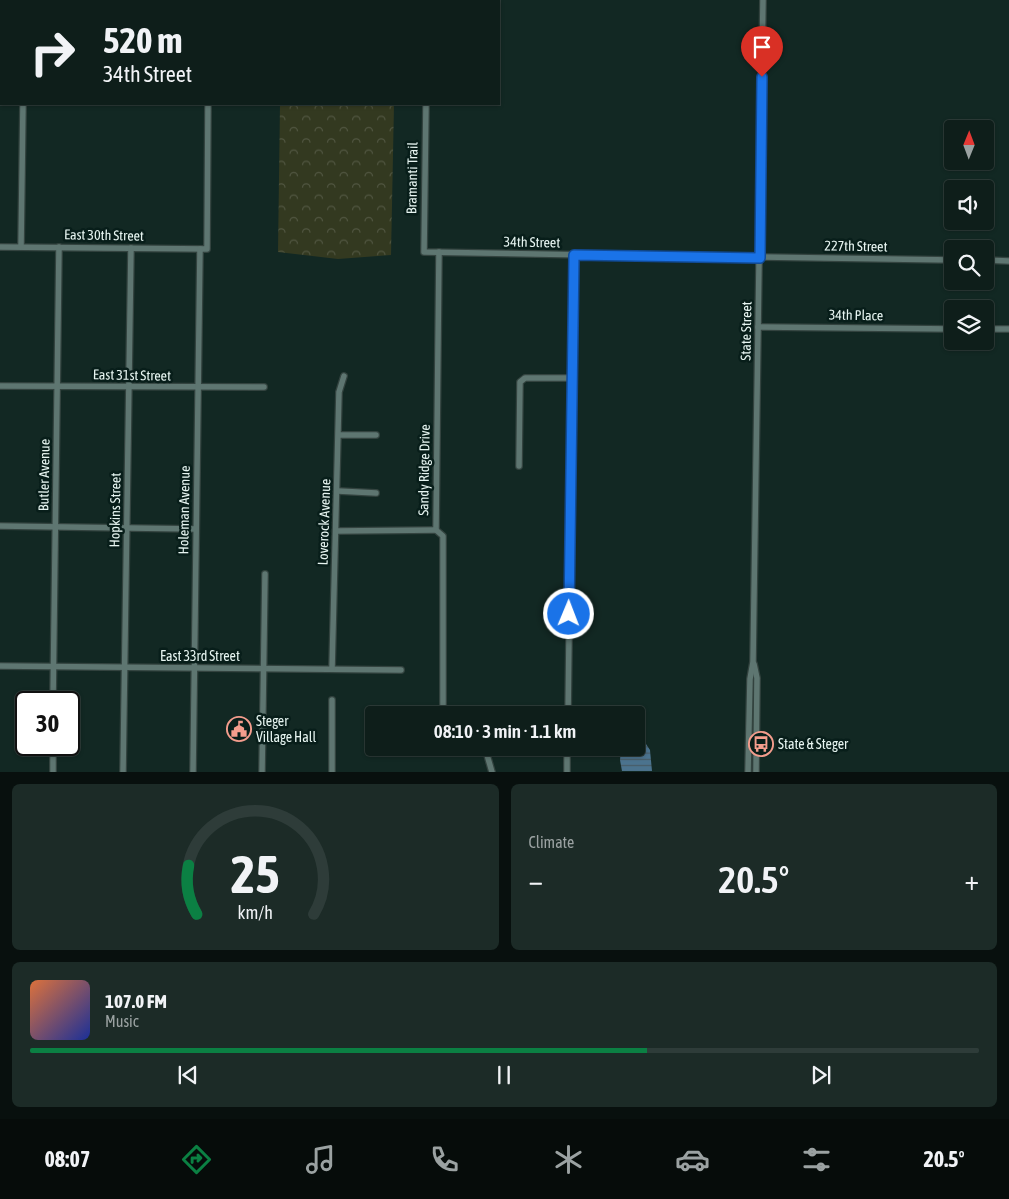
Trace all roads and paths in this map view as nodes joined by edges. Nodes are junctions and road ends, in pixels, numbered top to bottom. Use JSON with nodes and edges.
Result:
{"nodes":[{"id":1,"x":763,"y":0,"type":"edge"},
{"id":2,"x":23,"y":105,"type":"edge"},
{"id":3,"x":208,"y":105,"type":"edge"},
{"id":4,"x":426,"y":105,"type":"edge"},
{"id":5,"x":0,"y":247,"type":"edge"},
{"id":6,"x":21,"y":247,"type":"junction"},
{"id":7,"x":59,"y":247,"type":"junction"},
{"id":8,"x":131,"y":248,"type":"junction"},
{"id":9,"x":200,"y":249,"type":"junction"},
{"id":10,"x":424,"y":252,"type":"joint"},
{"id":11,"x":439,"y":252,"type":"junction"},
{"id":12,"x":574,"y":255,"type":"junction"},
{"id":13,"x":760,"y":258,"type":"junction"},
{"id":14,"x":944,"y":260,"type":"edge"},
{"id":15,"x":994,"y":260,"type":"edge"},
{"id":16,"x":1009,"y":261,"type":"edge"},
{"id":17,"x":758,"y":327,"type":"junction"},
{"id":18,"x":944,"y":329,"type":"edge"},
{"id":19,"x":994,"y":329,"type":"edge"},
{"id":20,"x":1009,"y":329,"type":"edge"},
{"id":21,"x":344,"y":376,"type":"dead end"},
{"id":22,"x":572,"y":378,"type":"junction"},
{"id":23,"x":0,"y":386,"type":"edge"},
{"id":24,"x":58,"y":387,"type":"junction"},
{"id":25,"x":264,"y":387,"type":"dead end"},
{"id":26,"x":129,"y":388,"type":"junction"},
{"id":27,"x":198,"y":388,"type":"junction"},
{"id":28,"x":339,"y":435,"type":"junction"},
{"id":29,"x":376,"y":435,"type":"dead end"},
{"id":30,"x":519,"y":466,"type":"dead end"},
{"id":31,"x":338,"y":491,"type":"junction"},
{"id":32,"x":376,"y":493,"type":"dead end"},
{"id":33,"x":0,"y":526,"type":"edge"},
{"id":34,"x":56,"y":527,"type":"junction"},
{"id":35,"x":127,"y":528,"type":"junction"},
{"id":36,"x":196,"y":529,"type":"junction"},
{"id":37,"x":436,"y":530,"type":"junction"},
{"id":38,"x":336,"y":531,"type":"junction"},
{"id":39,"x":265,"y":574,"type":"dead end"},
{"id":40,"x":754,"y":662,"type":"junction"},
{"id":41,"x":0,"y":666,"type":"edge"},
{"id":42,"x":54,"y":667,"type":"junction"},
{"id":43,"x":125,"y":668,"type":"junction"},
{"id":44,"x":194,"y":669,"type":"junction"},
{"id":45,"x":264,"y":669,"type":"junction"},
{"id":46,"x":332,"y":669,"type":"junction"},
{"id":47,"x":401,"y":670,"type":"dead end"},
{"id":48,"x":54,"y":691,"type":"edge"},
{"id":49,"x":332,"y":700,"type":"dead end"},
{"id":50,"x":443,"y":706,"type":"edge"},
{"id":51,"x":568,"y":706,"type":"edge"},
{"id":52,"x":53,"y":756,"type":"edge"},
{"id":53,"x":487,"y":756,"type":"edge"},
{"id":54,"x":567,"y":756,"type":"edge"},
{"id":55,"x":53,"y":772,"type":"edge"},
{"id":56,"x":123,"y":772,"type":"edge"},
{"id":57,"x":193,"y":772,"type":"edge"},
{"id":58,"x":262,"y":772,"type":"edge"},
{"id":59,"x":332,"y":772,"type":"edge"},
{"id":60,"x":492,"y":772,"type":"edge"},
{"id":61,"x":567,"y":772,"type":"edge"},
{"id":62,"x":748,"y":772,"type":"edge"},
{"id":63,"x":756,"y":772,"type":"edge"}],
"edges":[{"from":1,"to":13,"type":"street","name":"State Street"},
{"from":2,"to":6,"type":"street"},
{"from":3,"to":9,"type":"street","name":"East 30th Street"},
{"from":4,"to":10,"type":"street","name":"Bramanti Trail"},
{"from":5,"to":6,"type":"street","name":"East 30th Street"},
{"from":6,"to":7,"type":"street","name":"East 30th Street"},
{"from":7,"to":8,"type":"street","name":"East 30th Street"},
{"from":7,"to":24,"type":"street","name":"Butler Avenue"},
{"from":8,"to":9,"type":"street","name":"East 30th Street"},
{"from":8,"to":26,"type":"street","name":"Hopkins Street"},
{"from":9,"to":27,"type":"street","name":"Holeman Avenue"},
{"from":10,"to":11,"type":"street","name":"34th Street"},
{"from":11,"to":12,"type":"street","name":"34th Street"},
{"from":11,"to":37,"type":"street","name":"Sandy Ridge Drive"},
{"from":12,"to":13,"type":"street","name":"34th Street"},
{"from":12,"to":22,"type":"street"},
{"from":13,"to":14,"type":"street","name":"227th Street"},
{"from":13,"to":17,"type":"street","name":"State Street"},
{"from":15,"to":16,"type":"street"},
{"from":17,"to":18,"type":"street","name":"34th Place"},
{"from":17,"to":40,"type":"street","name":"State Street"},
{"from":19,"to":20,"type":"street"},
{"from":21,"to":28,"type":"street","name":"Loverock Avenue"},
{"from":22,"to":30,"type":"street"},
{"from":22,"to":51,"type":"street"},
{"from":23,"to":24,"type":"street","name":"East 31st Street"},
{"from":24,"to":26,"type":"street","name":"East 31st Street"},
{"from":24,"to":34,"type":"street","name":"Butler Avenue"},
{"from":25,"to":27,"type":"street","name":"East 31st Street"},
{"from":26,"to":27,"type":"street","name":"East 31st Street"},
{"from":26,"to":35,"type":"street","name":"Hopkins Street"},
{"from":27,"to":36,"type":"street","name":"Holeman Avenue"},
{"from":28,"to":29,"type":"street"},
{"from":28,"to":31,"type":"street","name":"Loverock Avenue"},
{"from":31,"to":32,"type":"street"},
{"from":31,"to":38,"type":"street","name":"Loverock Avenue"},
{"from":33,"to":34,"type":"street"},
{"from":34,"to":35,"type":"street"},
{"from":34,"to":42,"type":"street","name":"Butler Avenue"},
{"from":35,"to":36,"type":"street"},
{"from":35,"to":43,"type":"street","name":"Hopkins Street"},
{"from":36,"to":44,"type":"street","name":"Holeman Avenue"},
{"from":37,"to":38,"type":"street"},
{"from":37,"to":50,"type":"street","name":"Sandy Ridge Drive"},
{"from":38,"to":46,"type":"street","name":"Loverock Avenue"},
{"from":39,"to":45,"type":"street"},
{"from":40,"to":62,"type":"street","name":"State Street"},
{"from":40,"to":63,"type":"street","name":"State Street"},
{"from":41,"to":42,"type":"street","name":"East 33rd Street"},
{"from":42,"to":43,"type":"street","name":"East 33rd Street"},
{"from":42,"to":48,"type":"street","name":"Butler Avenue"},
{"from":43,"to":44,"type":"street","name":"East 33rd Street"},
{"from":43,"to":56,"type":"street","name":"Hopkins Street"},
{"from":44,"to":45,"type":"street","name":"East 33rd Street"},
{"from":44,"to":57,"type":"street","name":"Holeman Avenue"},
{"from":45,"to":46,"type":"street","name":"East 33rd Street"},
{"from":45,"to":58,"type":"street"},
{"from":46,"to":47,"type":"street","name":"East 33rd Street"},
{"from":49,"to":59,"type":"street"},
{"from":52,"to":55,"type":"street"},
{"from":53,"to":60,"type":"street"},
{"from":54,"to":61,"type":"street"}]}
